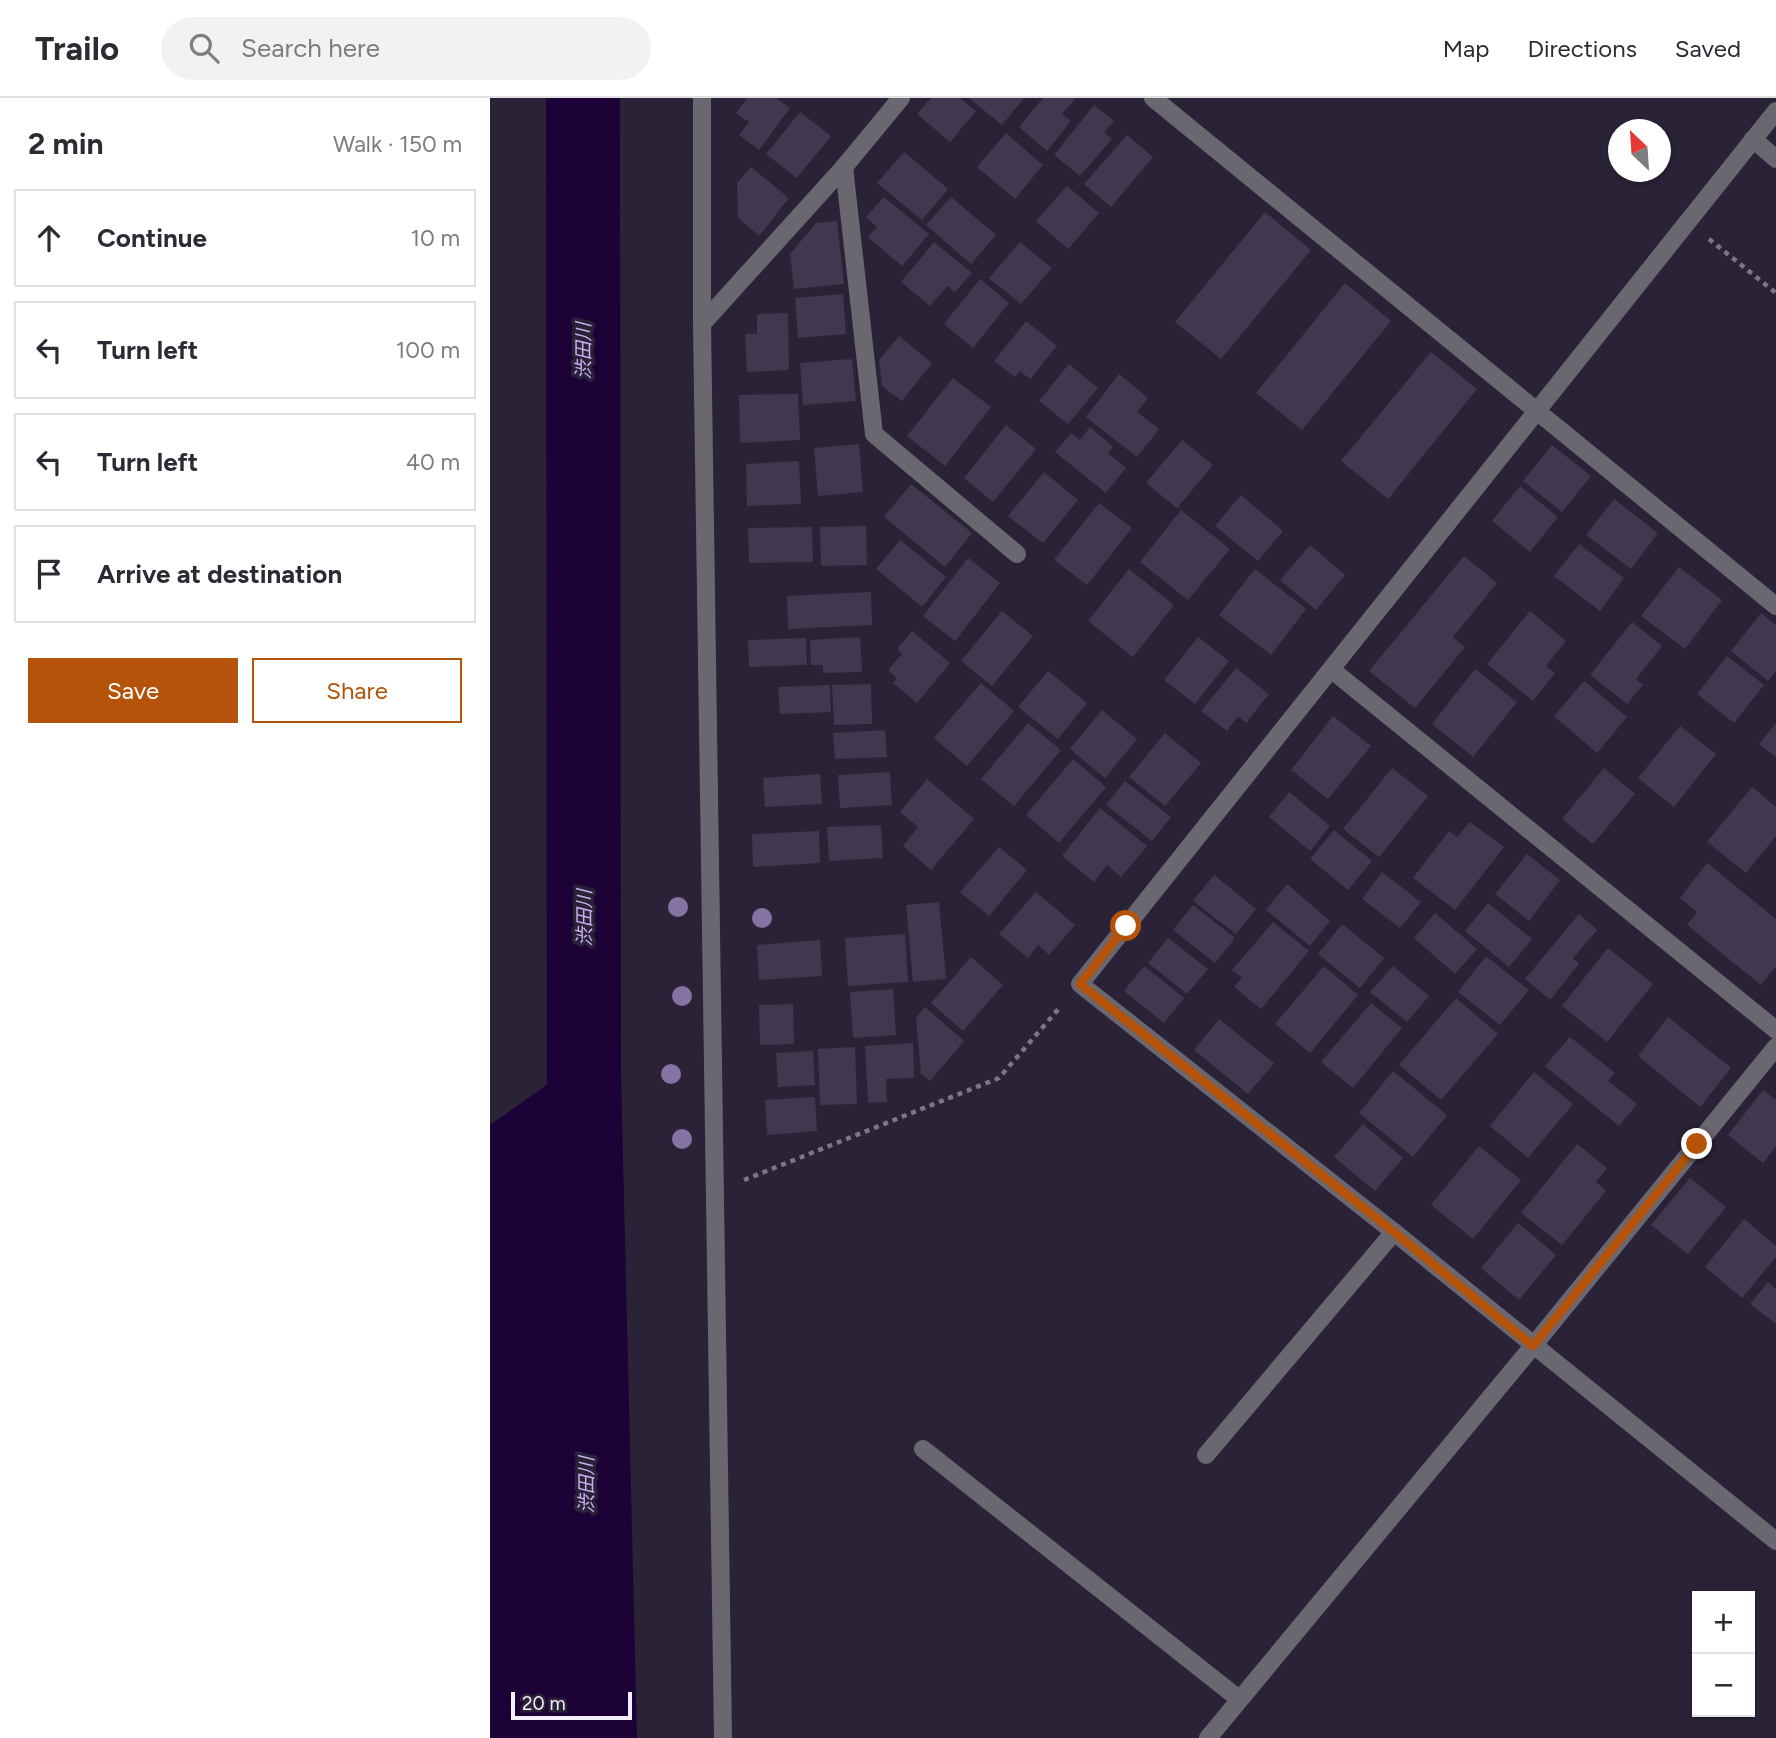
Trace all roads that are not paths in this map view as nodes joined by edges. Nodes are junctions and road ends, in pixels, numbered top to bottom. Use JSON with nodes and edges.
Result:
{"nodes":[{"id":1,"x":702,"y":98,"type":"edge"},
{"id":2,"x":901,"y":98,"type":"edge"},
{"id":3,"x":1153,"y":98,"type":"edge"},
{"id":4,"x":1776,"y":111,"type":"edge"},
{"id":5,"x":1753,"y":139,"type":"junction"},
{"id":6,"x":1776,"y":159,"type":"edge"},
{"id":7,"x":844,"y":167,"type":"junction"},
{"id":8,"x":702,"y":324,"type":"junction"},
{"id":9,"x":1536,"y":409,"type":"junction"},
{"id":10,"x":1017,"y":554,"type":"dead end"},
{"id":11,"x":1776,"y":606,"type":"edge"},
{"id":12,"x":1332,"y":670,"type":"junction"},
{"id":13,"x":1776,"y":1030,"type":"edge"},
{"id":14,"x":1776,"y":1047,"type":"edge"},
{"id":15,"x":1394,"y":1232,"type":"junction"},
{"id":16,"x":1533,"y":1346,"type":"junction"},
{"id":17,"x":923,"y":1449,"type":"dead end"},
{"id":18,"x":1206,"y":1455,"type":"dead end"},
{"id":19,"x":1776,"y":1541,"type":"edge"},
{"id":20,"x":1238,"y":1699,"type":"junction"},
{"id":21,"x":723,"y":1738,"type":"edge"},
{"id":22,"x":1208,"y":1738,"type":"edge"}],
"edges":[{"from":1,"to":8,"type":"street"},
{"from":2,"to":7,"type":"street"},
{"from":3,"to":9,"type":"street"},
{"from":4,"to":5,"type":"street"},
{"from":5,"to":6,"type":"street"},
{"from":5,"to":9,"type":"street"},
{"from":7,"to":8,"type":"street"},
{"from":7,"to":10,"type":"street"},
{"from":8,"to":21,"type":"street"},
{"from":9,"to":11,"type":"street"},
{"from":9,"to":12,"type":"street"},
{"from":12,"to":13,"type":"street"},
{"from":12,"to":15,"type":"street"},
{"from":14,"to":16,"type":"street"},
{"from":15,"to":16,"type":"street"},
{"from":15,"to":18,"type":"street"},
{"from":16,"to":19,"type":"street"},
{"from":16,"to":20,"type":"street"},
{"from":17,"to":20,"type":"street"},
{"from":20,"to":22,"type":"street"}]}
